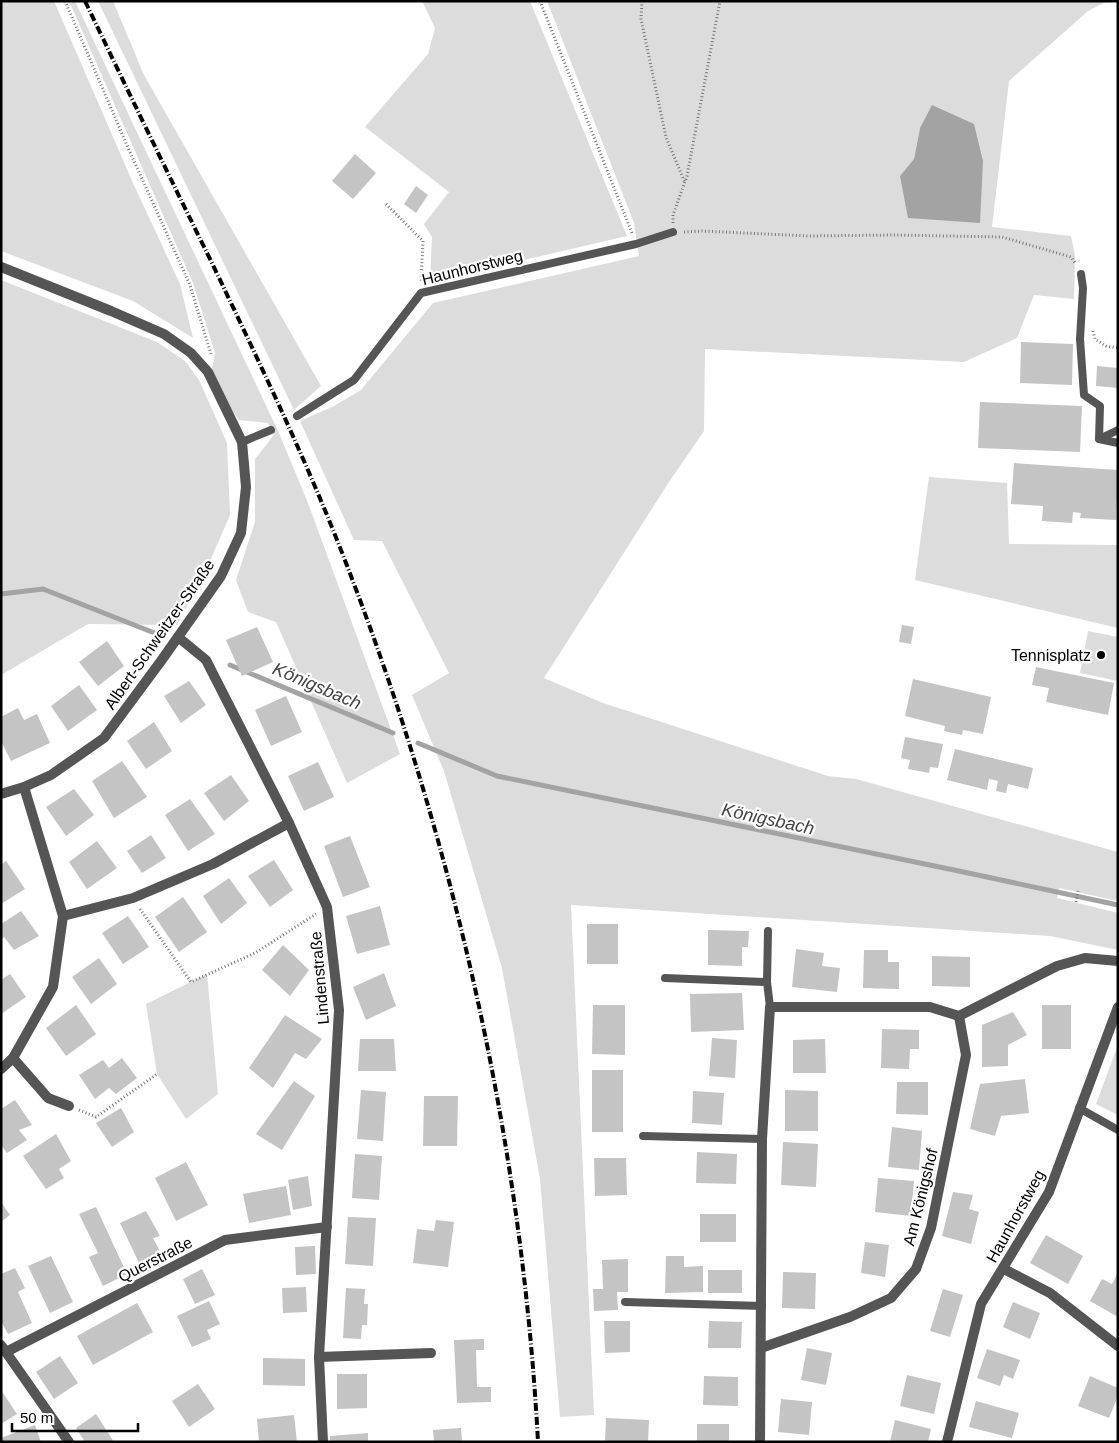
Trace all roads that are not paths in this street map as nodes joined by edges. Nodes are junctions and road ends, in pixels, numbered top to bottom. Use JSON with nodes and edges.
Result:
{"nodes":[{"id":1,"x":672,"y":232,"type":"road end"},
{"id":2,"x":1,"y":267,"type":"edge"},
{"id":3,"x":1080,"y":274,"type":"road end"},
{"id":4,"x":297,"y":416,"type":"dead end"},
{"id":5,"x":271,"y":430,"type":"dead end"},
{"id":6,"x":1118,"y":430,"type":"edge"},
{"id":7,"x":1099,"y":439,"type":"junction"},
{"id":8,"x":242,"y":442,"type":"junction"},
{"id":9,"x":1118,"y":443,"type":"edge"},
{"id":10,"x":178,"y":637,"type":"junction"},
{"id":11,"x":24,"y":787,"type":"junction"},
{"id":12,"x":1,"y":794,"type":"edge"},
{"id":13,"x":289,"y":823,"type":"junction"},
{"id":14,"x":63,"y":916,"type":"junction"},
{"id":15,"x":768,"y":931,"type":"dead end"},
{"id":16,"x":1118,"y":961,"type":"edge"},
{"id":17,"x":665,"y":978,"type":"dead end"},
{"id":18,"x":767,"y":982,"type":"junction"},
{"id":19,"x":770,"y":1007,"type":"junction"},
{"id":20,"x":1118,"y":1007,"type":"edge"},
{"id":21,"x":960,"y":1016,"type":"junction"},
{"id":22,"x":13,"y":1058,"type":"junction"},
{"id":23,"x":1,"y":1068,"type":"edge"},
{"id":24,"x":70,"y":1106,"type":"road end"},
{"id":25,"x":1079,"y":1108,"type":"junction"},
{"id":26,"x":1118,"y":1130,"type":"edge"},
{"id":27,"x":643,"y":1136,"type":"dead end"},
{"id":28,"x":762,"y":1139,"type":"junction"},
{"id":29,"x":327,"y":1227,"type":"junction"},
{"id":30,"x":1004,"y":1269,"type":"junction"},
{"id":31,"x":625,"y":1302,"type":"dead end"},
{"id":32,"x":762,"y":1306,"type":"junction"},
{"id":33,"x":1118,"y":1346,"type":"edge"},
{"id":34,"x":761,"y":1348,"type":"junction"},
{"id":35,"x":4,"y":1349,"type":"edge"},
{"id":36,"x":431,"y":1353,"type":"dead end"},
{"id":37,"x":319,"y":1356,"type":"junction"},
{"id":38,"x":69,"y":1442,"type":"edge"},
{"id":39,"x":323,"y":1442,"type":"edge"},
{"id":40,"x":760,"y":1442,"type":"edge"},
{"id":41,"x":947,"y":1442,"type":"edge"}],
"edges":[{"from":1,"to":4,"type":"lane","name":"Haunhorstweg"},
{"from":2,"to":8,"type":"street","name":"Albert-Schweitzer-Straße"},
{"from":3,"to":7,"type":"lane"},
{"from":5,"to":8,"type":"lane"},
{"from":6,"to":7,"type":"lane"},
{"from":7,"to":9,"type":"lane"},
{"from":8,"to":10,"type":"street","name":"Albert-Schweitzer-Straße"},
{"from":10,"to":11,"type":"street","name":"Albert-Schweitzer-Straße"},
{"from":10,"to":13,"type":"street","name":"Lindenstraße"},
{"from":11,"to":12,"type":"street","name":"Albert-Schweitzer-Straße"},
{"from":11,"to":14,"type":"street"},
{"from":13,"to":14,"type":"street"},
{"from":13,"to":29,"type":"street","name":"Lindenstraße"},
{"from":14,"to":22,"type":"street"},
{"from":15,"to":18,"type":"lane"},
{"from":16,"to":21,"type":"street"},
{"from":17,"to":18,"type":"lane"},
{"from":18,"to":19,"type":"lane"},
{"from":19,"to":21,"type":"street"},
{"from":19,"to":28,"type":"street"},
{"from":20,"to":25,"type":"street","name":"Haunhorstweg"},
{"from":21,"to":34,"type":"street","name":"Am Königshof"},
{"from":22,"to":23,"type":"street"},
{"from":22,"to":24,"type":"street"},
{"from":25,"to":26,"type":"lane"},
{"from":25,"to":30,"type":"street","name":"Haunhorstweg"},
{"from":27,"to":28,"type":"lane"},
{"from":28,"to":32,"type":"street"},
{"from":29,"to":35,"type":"street","name":"Querstraße"},
{"from":29,"to":37,"type":"street","name":"Lindenstraße"},
{"from":30,"to":33,"type":"street"},
{"from":30,"to":41,"type":"street","name":"Haunhorstweg"},
{"from":31,"to":32,"type":"lane"},
{"from":32,"to":34,"type":"street"},
{"from":34,"to":40,"type":"street"},
{"from":35,"to":38,"type":"street"},
{"from":36,"to":37,"type":"street"},
{"from":37,"to":39,"type":"street","name":"Lindenstraße"}]}
